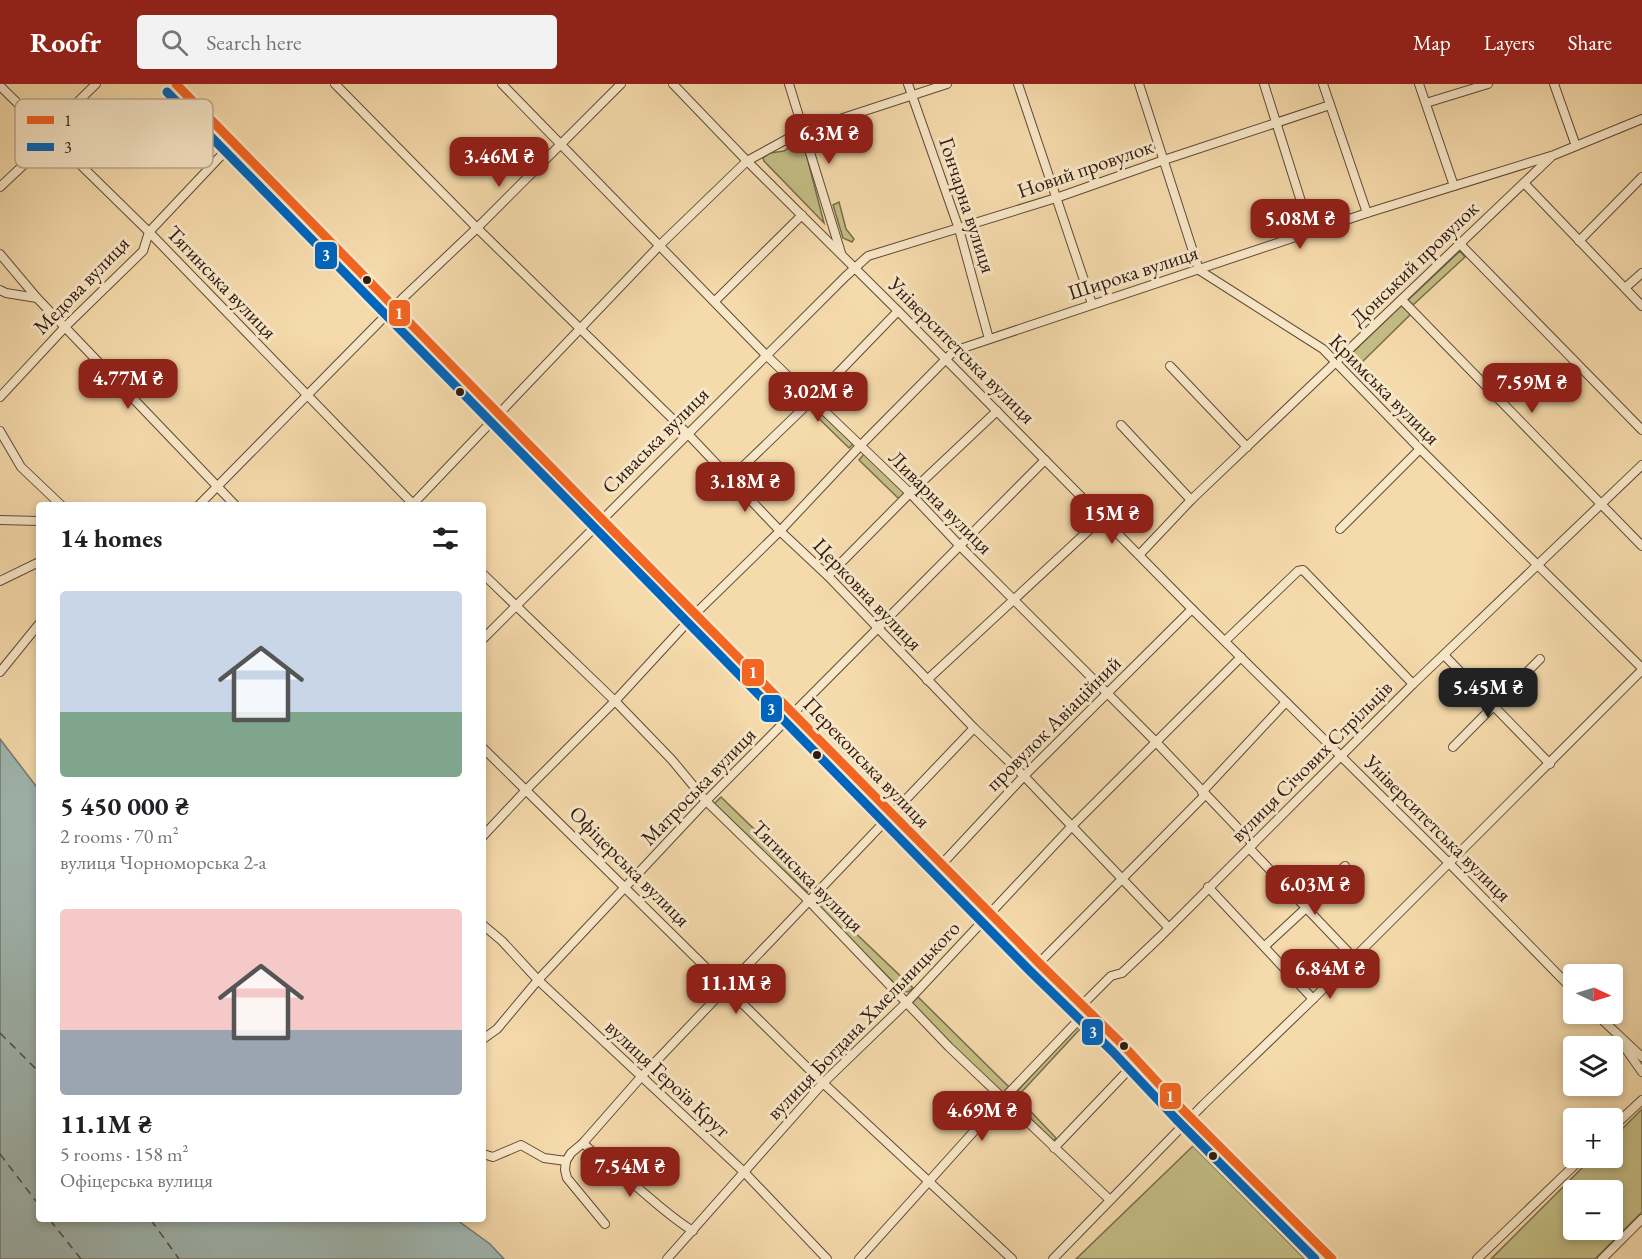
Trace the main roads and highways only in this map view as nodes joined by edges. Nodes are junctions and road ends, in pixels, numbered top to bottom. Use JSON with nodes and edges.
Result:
{"nodes":[{"id":1,"x":176,"y":84,"type":"edge"},
{"id":2,"x":190,"y":99,"type":"edge"},
{"id":3,"x":213,"y":122,"type":"edge"},
{"id":4,"x":1332,"y":1259,"type":"edge"}],
"edges":[{"from":1,"to":2,"type":"main road","name":"Перекопська вулиця"},
{"from":3,"to":4,"type":"main road","name":"Перекопська вулиця"}]}
